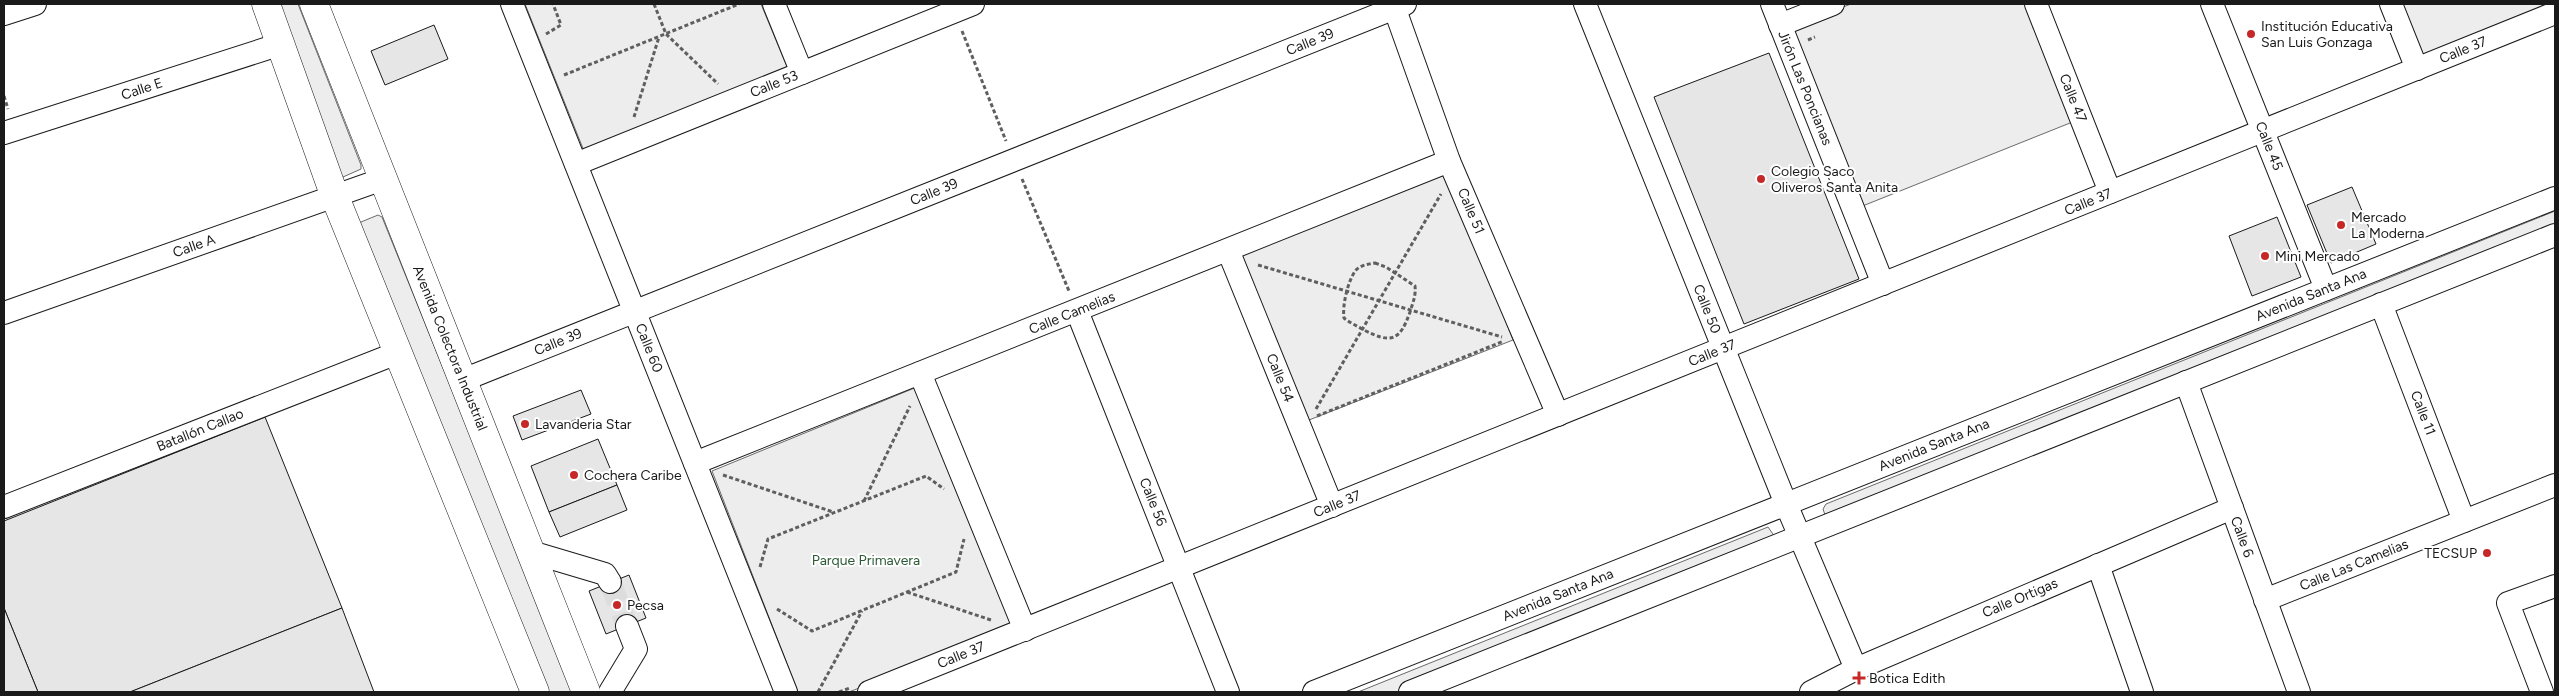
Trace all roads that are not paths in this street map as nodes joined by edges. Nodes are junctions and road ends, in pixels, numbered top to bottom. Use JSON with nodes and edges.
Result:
{"nodes":[{"id":1,"x":36,"y":4,"type":"edge"},
{"id":2,"x":266,"y":4,"type":"edge"},
{"id":3,"x":314,"y":4,"type":"edge"},
{"id":4,"x":512,"y":4,"type":"edge"},
{"id":5,"x":774,"y":4,"type":"edge"},
{"id":6,"x":1585,"y":4,"type":"edge"},
{"id":7,"x":1772,"y":4,"type":"edge"},
{"id":8,"x":1833,"y":4,"type":"edge"},
{"id":9,"x":2036,"y":4,"type":"edge"},
{"id":10,"x":2212,"y":4,"type":"edge"},
{"id":11,"x":2391,"y":4,"type":"edge"},
{"id":12,"x":1398,"y":5,"type":"edge"},
{"id":13,"x":959,"y":6,"type":"edge"},
{"id":14,"x":2555,"y":13,"type":"edge"},
{"id":15,"x":4,"y":14,"type":"edge"},
{"id":16,"x":1780,"y":25,"type":"junction"},
{"id":17,"x":281,"y":44,"type":"junction"},
{"id":18,"x":2417,"y":69,"type":"junction"},
{"id":19,"x":802,"y":73,"type":"junction"},
{"id":20,"x":2263,"y":131,"type":"junction"},
{"id":21,"x":4,"y":133,"type":"edge"},
{"id":22,"x":1449,"y":161,"type":"junction"},
{"id":23,"x":576,"y":164,"type":"junction"},
{"id":24,"x":383,"y":179,"type":"junction"},
{"id":25,"x":2110,"y":192,"type":"junction"},
{"id":26,"x":335,"y":197,"type":"junction"},
{"id":27,"x":2555,"y":198,"type":"edge"},
{"id":28,"x":2555,"y":235,"type":"edge"},
{"id":29,"x":1228,"y":250,"type":"junction"},
{"id":30,"x":1883,"y":284,"type":"junction"},
{"id":31,"x":2326,"y":289,"type":"junction"},
{"id":32,"x":2381,"y":304,"type":"junction"},
{"id":33,"x":1077,"y":311,"type":"junction"},
{"id":34,"x":634,"y":312,"type":"junction"},
{"id":35,"x":4,"y":313,"type":"edge"},
{"id":36,"x":1723,"y":348,"type":"junction"},
{"id":37,"x":397,"y":353,"type":"junction"},
{"id":38,"x":920,"y":373,"type":"junction"},
{"id":39,"x":463,"y":380,"type":"junction"},
{"id":40,"x":2186,"y":382,"type":"junction"},
{"id":41,"x":1558,"y":415,"type":"junction"},
{"id":42,"x":695,"y":463,"type":"junction"},
{"id":43,"x":2555,"y":485,"type":"edge"},
{"id":44,"x":1786,"y":504,"type":"junction"},
{"id":45,"x":1332,"y":506,"type":"junction"},
{"id":46,"x":4,"y":507,"type":"edge"},
{"id":47,"x":2232,"y":508,"type":"junction"},
{"id":48,"x":2464,"y":521,"type":"junction"},
{"id":49,"x":1799,"y":536,"type":"junction"},
{"id":50,"x":531,"y":552,"type":"junction"},
{"id":51,"x":2098,"y":565,"type":"junction"},
{"id":52,"x":1179,"y":567,"type":"junction"},
{"id":53,"x":610,"y":582,"type":"tunnel mouth"},
{"id":54,"x":2555,"y":586,"type":"edge"},
{"id":55,"x":2265,"y":600,"type":"junction"},
{"id":56,"x":627,"y":626,"type":"tunnel mouth"},
{"id":57,"x":1025,"y":630,"type":"junction"},
{"id":58,"x":1856,"y":668,"type":"junction"},
{"id":59,"x":1452,"y":684,"type":"edge"},
{"id":60,"x":535,"y":692,"type":"edge"},
{"id":61,"x":586,"y":692,"type":"edge"},
{"id":62,"x":610,"y":692,"type":"edge"},
{"id":63,"x":786,"y":692,"type":"edge"},
{"id":64,"x":869,"y":692,"type":"edge"},
{"id":65,"x":1228,"y":692,"type":"edge"},
{"id":66,"x":1314,"y":692,"type":"edge"},
{"id":67,"x":1410,"y":692,"type":"edge"},
{"id":68,"x":1811,"y":692,"type":"edge"},
{"id":69,"x":2142,"y":692,"type":"edge"},
{"id":70,"x":2299,"y":692,"type":"edge"},
{"id":71,"x":2542,"y":692,"type":"edge"}],
"edges":[{"from":1,"to":15,"type":"street"},
{"from":2,"to":17,"type":"main road"},
{"from":3,"to":24,"type":"main road","name":"Avenida Colectora Industrial"},
{"from":4,"to":23,"type":"street","name":"Calle 60"},
{"from":5,"to":19,"type":"street"},
{"from":6,"to":36,"type":"street","name":"Calle 50"},
{"from":7,"to":16,"type":"street","name":"Jirón Las Poncianas"},
{"from":8,"to":16,"type":"street"},
{"from":9,"to":25,"type":"street","name":"Calle 47"},
{"from":10,"to":20,"type":"street","name":"Calle 45"},
{"from":11,"to":18,"type":"street"},
{"from":12,"to":22,"type":"street","name":"Calle 51"},
{"from":12,"to":34,"type":"street","name":"Calle 39"},
{"from":13,"to":19,"type":"street","name":"Calle 53"},
{"from":14,"to":18,"type":"street","name":"Calle 37"},
{"from":16,"to":30,"type":"street","name":"Jirón Las Poncianas"},
{"from":17,"to":21,"type":"street","name":"Calle E"},
{"from":17,"to":26,"type":"main road"},
{"from":18,"to":20,"type":"street","name":"Calle 37"},
{"from":19,"to":23,"type":"street","name":"Calle 53"},
{"from":20,"to":25,"type":"street","name":"Calle 37"},
{"from":20,"to":31,"type":"street","name":"Calle 45"},
{"from":22,"to":29,"type":"street","name":"Calle Camelias"},
{"from":22,"to":41,"type":"street","name":"Calle 51"},
{"from":23,"to":34,"type":"street","name":"Calle 60"},
{"from":24,"to":26,"type":"street","name":"Calle A"},
{"from":24,"to":39,"type":"main road","name":"Avenida Colectora Industrial"},
{"from":25,"to":30,"type":"street","name":"Calle 37"},
{"from":26,"to":35,"type":"street","name":"Calle A"},
{"from":26,"to":37,"type":"main road"},
{"from":27,"to":31,"type":"street","name":"Avenida Santa Ana"},
{"from":28,"to":32,"type":"street"},
{"from":29,"to":33,"type":"street","name":"Calle Camelias"},
{"from":29,"to":45,"type":"street","name":"Calle 54"},
{"from":30,"to":36,"type":"street","name":"Calle 37"},
{"from":31,"to":44,"type":"street","name":"Avenida Santa Ana"},
{"from":32,"to":40,"type":"street"},
{"from":32,"to":48,"type":"street","name":"Calle 11"},
{"from":33,"to":38,"type":"street","name":"Calle Camelias"},
{"from":33,"to":52,"type":"street","name":"Calle 56"},
{"from":34,"to":39,"type":"street","name":"Calle 39"},
{"from":34,"to":42,"type":"street","name":"Calle 60"},
{"from":36,"to":41,"type":"street","name":"Calle 37"},
{"from":36,"to":44,"type":"street","name":"Calle 50"},
{"from":37,"to":46,"type":"street","name":"Batallón Callao"},
{"from":37,"to":60,"type":"main road"},
{"from":38,"to":42,"type":"street","name":"Calle Camelias"},
{"from":38,"to":57,"type":"street"},
{"from":39,"to":50,"type":"main road","name":"Avenida Colectora Industrial"},
{"from":40,"to":47,"type":"street","name":"Calle 6"},
{"from":40,"to":49,"type":"street"},
{"from":41,"to":45,"type":"street","name":"Calle 37"},
{"from":42,"to":63,"type":"street","name":"Calle 60"},
{"from":43,"to":48,"type":"street","name":"Calle Las Camelias"},
{"from":44,"to":49,"type":"street","name":"Calle 50"},
{"from":44,"to":66,"type":"street","name":"Avenida Santa Ana"},
{"from":45,"to":52,"type":"street","name":"Calle 37"},
{"from":47,"to":51,"type":"street","name":"Calle Ortigas"},
{"from":47,"to":55,"type":"street","name":"Calle 6"},
{"from":48,"to":55,"type":"street","name":"Calle Las Camelias"},
{"from":49,"to":58,"type":"street","name":"Calle 50"},
{"from":49,"to":59,"type":"street"},
{"from":50,"to":53,"type":"street"},
{"from":50,"to":61,"type":"main road","name":"Avenida Colectora Industrial"},
{"from":51,"to":58,"type":"street","name":"Calle Ortigas"},
{"from":51,"to":69,"type":"street"},
{"from":52,"to":57,"type":"street","name":"Calle 37"},
{"from":52,"to":65,"type":"street","name":"Calle 56"},
{"from":54,"to":71,"type":"street"},
{"from":55,"to":70,"type":"street","name":"Calle 6"},
{"from":56,"to":62,"type":"street"},
{"from":57,"to":64,"type":"street","name":"Calle 37"},
{"from":58,"to":68,"type":"street","name":"Calle Ortigas"},
{"from":59,"to":67,"type":"street"}]}
